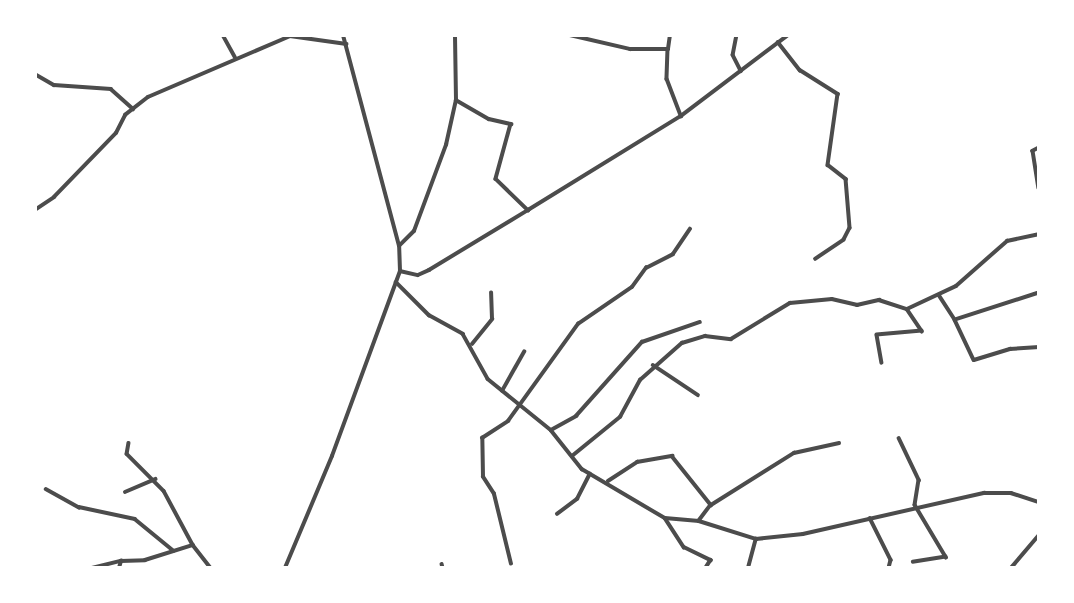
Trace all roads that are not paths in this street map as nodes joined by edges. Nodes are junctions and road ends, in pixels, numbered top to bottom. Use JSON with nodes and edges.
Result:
{"nodes":[{"id":1,"x":223,"y":35,"type":"edge"},
{"id":2,"x":343,"y":35,"type":"edge"},
{"id":3,"x":455,"y":35,"type":"edge"},
{"id":4,"x":570,"y":35,"type":"edge"},
{"id":5,"x":670,"y":35,"type":"edge"},
{"id":6,"x":737,"y":35,"type":"edge"},
{"id":7,"x":788,"y":35,"type":"edge"},
{"id":8,"x":778,"y":42,"type":"junction"},
{"id":9,"x":346,"y":44,"type":"junction"},
{"id":10,"x":668,"y":49,"type":"junction"},
{"id":11,"x":235,"y":57,"type":"junction"},
{"id":12,"x":741,"y":71,"type":"junction"},
{"id":13,"x":35,"y":74,"type":"edge"},
{"id":14,"x":456,"y":100,"type":"junction"},
{"id":15,"x":133,"y":109,"type":"junction"},
{"id":16,"x":681,"y":116,"type":"junction"},
{"id":17,"x":1039,"y":148,"type":"edge"},
{"id":18,"x":1039,"y":188,"type":"edge"},
{"id":19,"x":35,"y":210,"type":"edge"},
{"id":20,"x":528,"y":210,"type":"junction"},
{"id":21,"x":690,"y":229,"type":"dead end"},
{"id":22,"x":1039,"y":234,"type":"edge"},
{"id":23,"x":399,"y":246,"type":"junction"},
{"id":24,"x":816,"y":259,"type":"dead end"},
{"id":25,"x":400,"y":271,"type":"junction"},
{"id":26,"x":396,"y":282,"type":"junction"},
{"id":27,"x":491,"y":293,"type":"dead end"},
{"id":28,"x":1039,"y":293,"type":"edge"},
{"id":29,"x":939,"y":295,"type":"junction"},
{"id":30,"x":907,"y":309,"type":"junction"},
{"id":31,"x":955,"y":320,"type":"junction"},
{"id":32,"x":699,"y":322,"type":"dead end"},
{"id":33,"x":472,"y":344,"type":"junction"},
{"id":34,"x":1039,"y":348,"type":"edge"},
{"id":35,"x":524,"y":352,"type":"dead end"},
{"id":36,"x":882,"y":363,"type":"dead end"},
{"id":37,"x":653,"y":365,"type":"junction"},
{"id":38,"x":502,"y":391,"type":"junction"},
{"id":39,"x":698,"y":395,"type":"dead end"},
{"id":40,"x":519,"y":407,"type":"junction"},
{"id":41,"x":551,"y":430,"type":"junction"},
{"id":42,"x":899,"y":438,"type":"dead end"},
{"id":43,"x":129,"y":443,"type":"dead end"},
{"id":44,"x":839,"y":443,"type":"dead end"},
{"id":45,"x":572,"y":456,"type":"junction"},
{"id":46,"x":590,"y":474,"type":"junction"},
{"id":47,"x":155,"y":479,"type":"junction"},
{"id":48,"x":608,"y":481,"type":"junction"},
{"id":49,"x":46,"y":489,"type":"dead end"},
{"id":50,"x":125,"y":492,"type":"dead end"},
{"id":51,"x":1039,"y":502,"type":"edge"},
{"id":52,"x":710,"y":505,"type":"junction"},
{"id":53,"x":919,"y":509,"type":"junction"},
{"id":54,"x":557,"y":514,"type":"dead end"},
{"id":55,"x":665,"y":518,"type":"junction"},
{"id":56,"x":870,"y":518,"type":"junction"},
{"id":57,"x":699,"y":520,"type":"junction"},
{"id":58,"x":1039,"y":535,"type":"edge"},
{"id":59,"x":756,"y":539,"type":"junction"},
{"id":60,"x":193,"y":545,"type":"junction"},
{"id":61,"x":174,"y":551,"type":"junction"},
{"id":62,"x":121,"y":561,"type":"junction"},
{"id":63,"x":913,"y":562,"type":"dead end"},
{"id":64,"x":511,"y":564,"type":"dead end"},
{"id":65,"x":92,"y":568,"type":"edge"},
{"id":66,"x":119,"y":568,"type":"edge"},
{"id":67,"x":211,"y":568,"type":"edge"},
{"id":68,"x":285,"y":568,"type":"edge"},
{"id":69,"x":706,"y":568,"type":"edge"},
{"id":70,"x":748,"y":568,"type":"edge"},
{"id":71,"x":889,"y":568,"type":"edge"},
{"id":72,"x":1011,"y":568,"type":"edge"}],
"edges":[{"from":1,"to":11,"type":"street"},
{"from":2,"to":9,"type":"street"},
{"from":3,"to":14,"type":"street"},
{"from":4,"to":10,"type":"street"},
{"from":5,"to":10,"type":"street"},
{"from":6,"to":12,"type":"street"},
{"from":7,"to":8,"type":"street"},
{"from":8,"to":12,"type":"street"},
{"from":8,"to":24,"type":"street"},
{"from":9,"to":11,"type":"street"},
{"from":9,"to":23,"type":"street"},
{"from":10,"to":16,"type":"street"},
{"from":11,"to":15,"type":"street"},
{"from":12,"to":16,"type":"street"},
{"from":13,"to":15,"type":"street"},
{"from":14,"to":20,"type":"street"},
{"from":14,"to":23,"type":"street"},
{"from":15,"to":19,"type":"street"},
{"from":16,"to":20,"type":"street"},
{"from":17,"to":18,"type":"street"},
{"from":20,"to":25,"type":"street"},
{"from":21,"to":40,"type":"street"},
{"from":22,"to":29,"type":"street"},
{"from":23,"to":25,"type":"street"},
{"from":25,"to":26,"type":"street"},
{"from":26,"to":33,"type":"street"},
{"from":26,"to":68,"type":"street"},
{"from":27,"to":33,"type":"street"},
{"from":28,"to":31,"type":"street"},
{"from":29,"to":30,"type":"street"},
{"from":29,"to":31,"type":"street"},
{"from":30,"to":36,"type":"street"},
{"from":30,"to":37,"type":"street"},
{"from":31,"to":34,"type":"street"},
{"from":32,"to":41,"type":"street"},
{"from":33,"to":38,"type":"street"},
{"from":35,"to":38,"type":"street"},
{"from":37,"to":39,"type":"street"},
{"from":37,"to":45,"type":"street"},
{"from":38,"to":40,"type":"street"},
{"from":40,"to":41,"type":"street"},
{"from":40,"to":64,"type":"street"},
{"from":41,"to":45,"type":"street"},
{"from":42,"to":53,"type":"street"},
{"from":43,"to":47,"type":"street"},
{"from":44,"to":52,"type":"street"},
{"from":45,"to":46,"type":"street"},
{"from":46,"to":48,"type":"street"},
{"from":46,"to":54,"type":"street"},
{"from":47,"to":50,"type":"street"},
{"from":47,"to":60,"type":"street"},
{"from":48,"to":52,"type":"street"},
{"from":48,"to":55,"type":"street"},
{"from":49,"to":61,"type":"street"},
{"from":51,"to":53,"type":"street"},
{"from":52,"to":57,"type":"street"},
{"from":53,"to":56,"type":"street"},
{"from":53,"to":63,"type":"street"},
{"from":55,"to":57,"type":"street"},
{"from":55,"to":69,"type":"street"},
{"from":56,"to":59,"type":"street"},
{"from":56,"to":71,"type":"street"},
{"from":57,"to":59,"type":"street"},
{"from":58,"to":72,"type":"street"},
{"from":59,"to":70,"type":"street"},
{"from":60,"to":61,"type":"street"},
{"from":60,"to":67,"type":"street"},
{"from":61,"to":62,"type":"street"},
{"from":62,"to":65,"type":"street"},
{"from":62,"to":66,"type":"street"}]}
